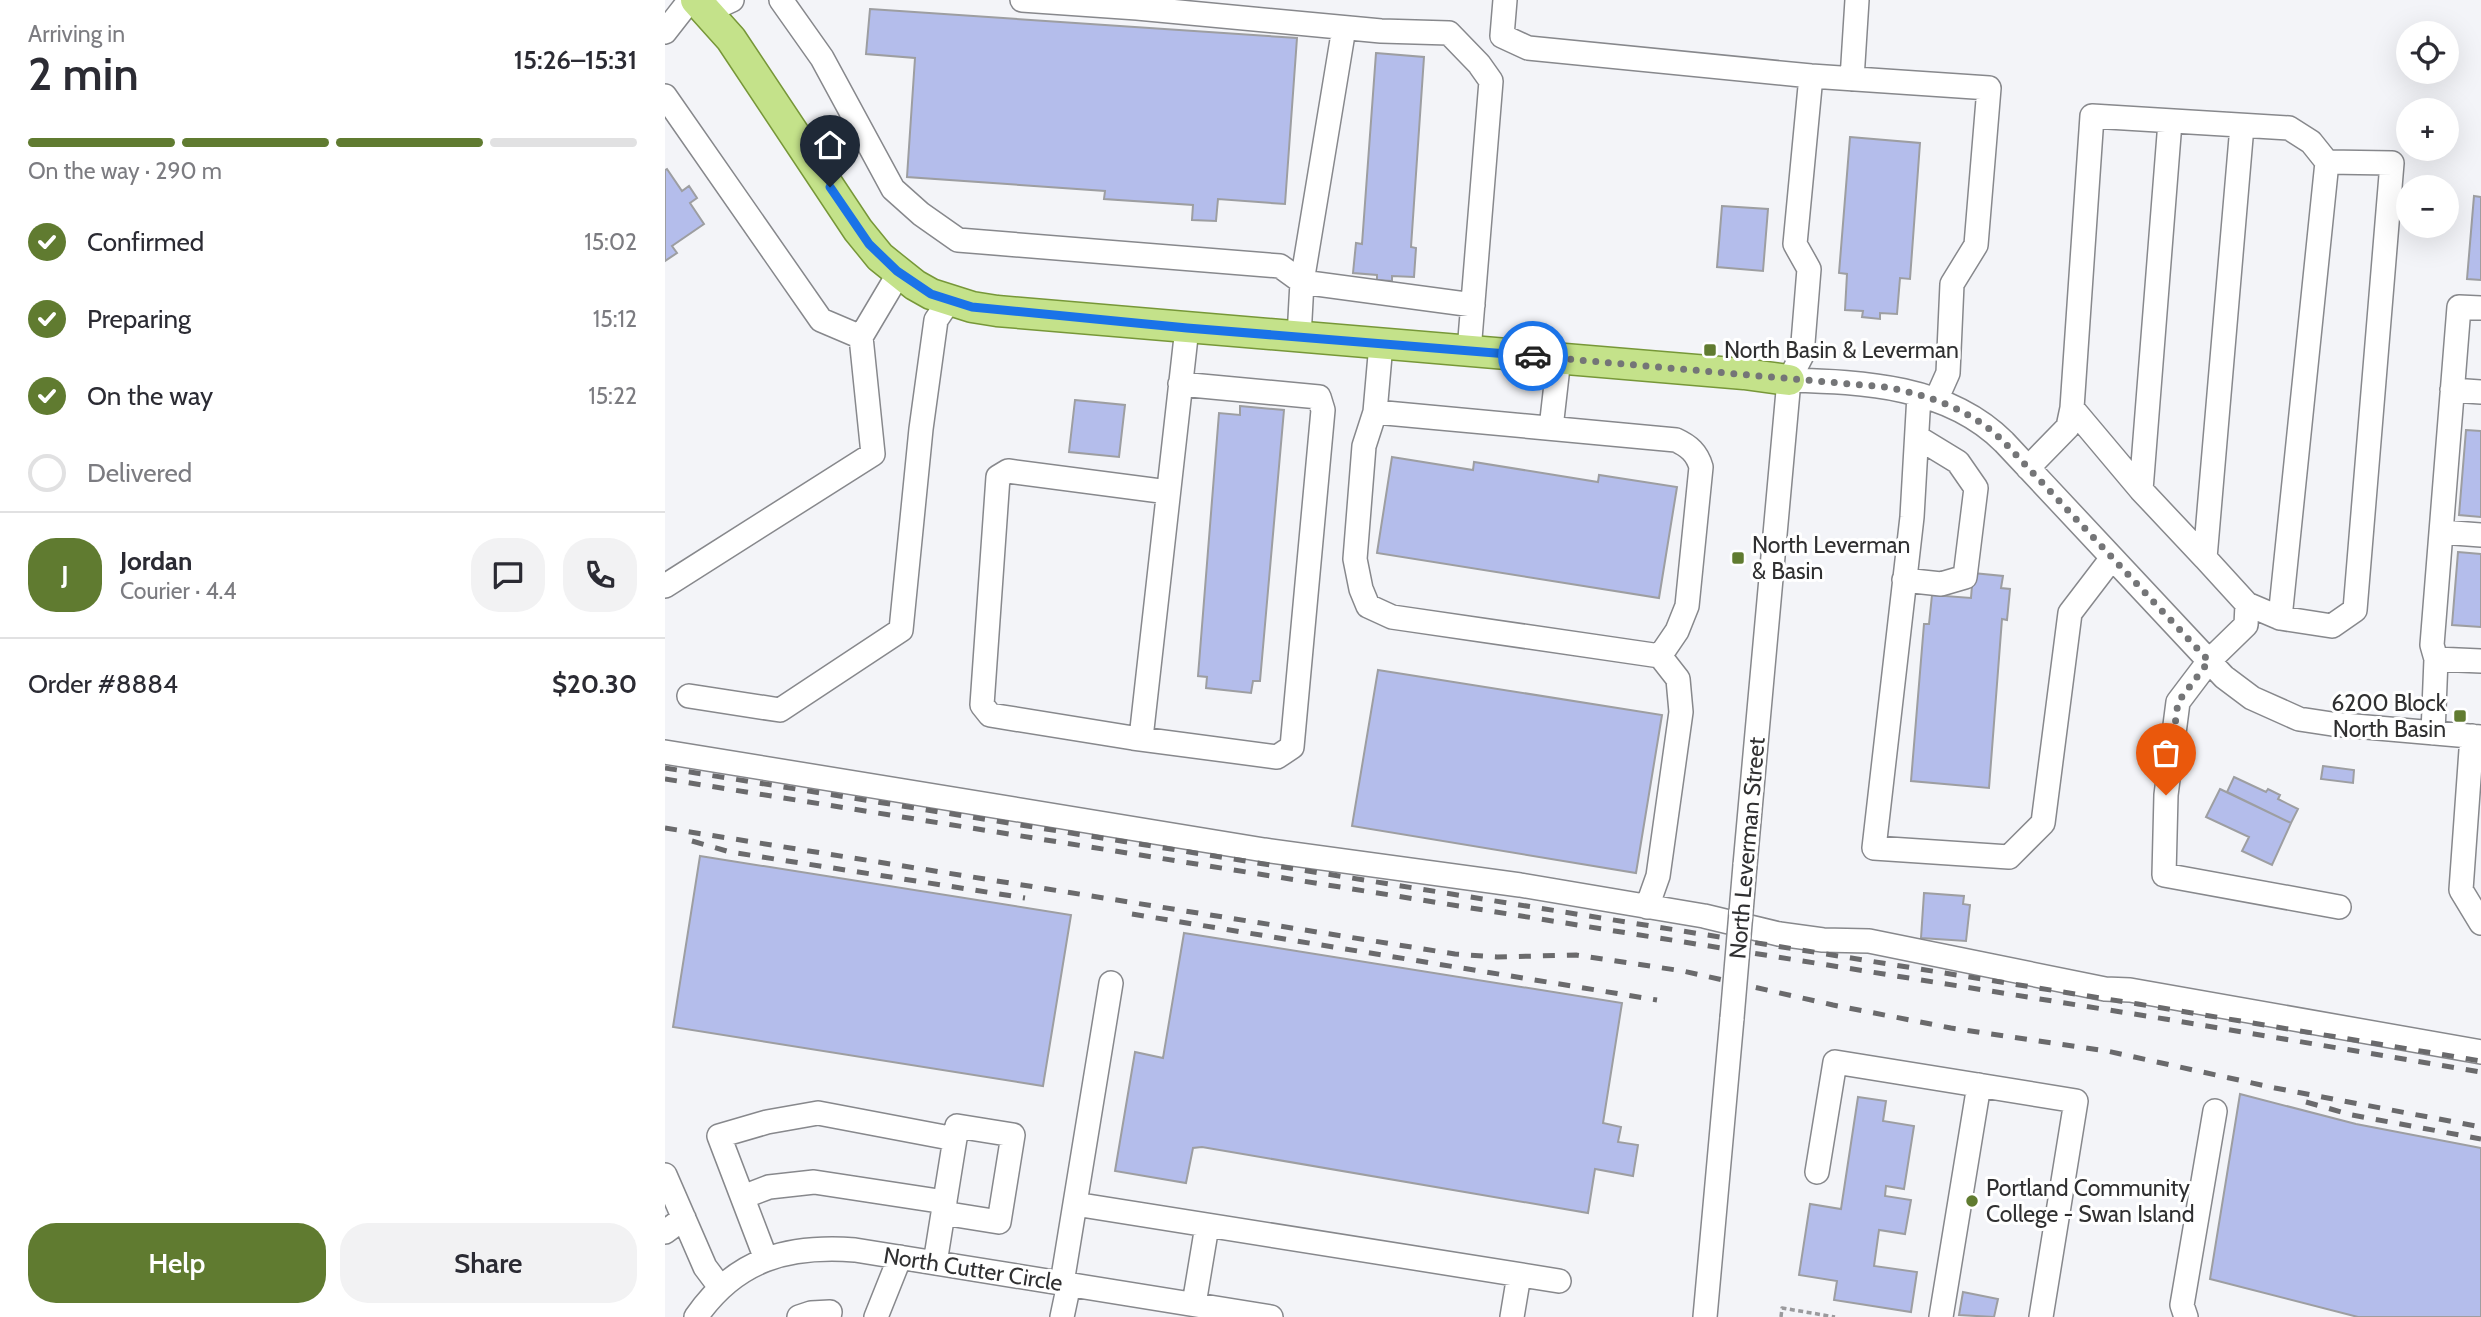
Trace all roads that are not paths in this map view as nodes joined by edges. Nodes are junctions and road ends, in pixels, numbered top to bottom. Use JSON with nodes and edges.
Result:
{"nodes":[{"id":1,"x":781,"y":0,"type":"edge"},
{"id":2,"x":1023,"y":0,"type":"edge"},
{"id":3,"x":1505,"y":0,"type":"edge"},
{"id":4,"x":1857,"y":0,"type":"edge"},
{"id":5,"x":707,"y":3,"type":"edge"},
{"id":6,"x":1344,"y":28,"type":"junction"},
{"id":7,"x":665,"y":32,"type":"edge"},
{"id":8,"x":1811,"y":76,"type":"junction"},
{"id":9,"x":1851,"y":79,"type":"junction"},
{"id":10,"x":665,"y":96,"type":"edge"},
{"id":11,"x":2170,"y":122,"type":"junction"},
{"id":12,"x":2242,"y":126,"type":"junction"},
{"id":13,"x":2327,"y":162,"type":"junction"},
{"id":14,"x":899,"y":273,"type":"junction"},
{"id":15,"x":1302,"y":282,"type":"junction"},
{"id":16,"x":949,"y":301,"type":"junction"},
{"id":17,"x":1473,"y":305,"type":"junction"},
{"id":18,"x":2481,"y":308,"type":"edge"},
{"id":19,"x":1187,"y":328,"type":"junction"},
{"id":20,"x":861,"y":337,"type":"junction"},
{"id":21,"x":1299,"y":337,"type":"junction"},
{"id":22,"x":1381,"y":344,"type":"junction"},
{"id":23,"x":1469,"y":351,"type":"junction"},
{"id":24,"x":1559,"y":358,"type":"junction"},
{"id":25,"x":1789,"y":380,"type":"junction"},
{"id":26,"x":1181,"y":384,"type":"junction"},
{"id":27,"x":2452,"y":390,"type":"junction"},
{"id":28,"x":2481,"y":392,"type":"edge"},
{"id":29,"x":1928,"y":397,"type":"junction"},
{"id":30,"x":2073,"y":408,"type":"junction"},
{"id":31,"x":1375,"y":412,"type":"junction"},
{"id":32,"x":1551,"y":428,"type":"junction"},
{"id":33,"x":1917,"y":437,"type":"junction"},
{"id":34,"x":2028,"y":468,"type":"junction"},
{"id":35,"x":2141,"y":490,"type":"junction"},
{"id":36,"x":1167,"y":492,"type":"junction"},
{"id":37,"x":2441,"y":532,"type":"junction"},
{"id":38,"x":2481,"y":535,"type":"edge"},
{"id":39,"x":2112,"y":558,"type":"junction"},
{"id":40,"x":2205,"y":558,"type":"junction"},
{"id":41,"x":1904,"y":580,"type":"junction"},
{"id":42,"x":665,"y":586,"type":"edge"},
{"id":43,"x":2247,"y":604,"type":"junction"},
{"id":44,"x":2280,"y":618,"type":"junction"},
{"id":45,"x":1660,"y":656,"type":"junction"},
{"id":46,"x":2436,"y":659,"type":"junction"},
{"id":47,"x":2209,"y":661,"type":"junction"},
{"id":48,"x":2481,"y":662,"type":"edge"},
{"id":49,"x":689,"y":696,"type":"dead end"},
{"id":50,"x":2433,"y":733,"type":"junction"},
{"id":51,"x":2476,"y":736,"type":"edge"},
{"id":52,"x":1141,"y":738,"type":"junction"},
{"id":53,"x":665,"y":752,"type":"edge"},
{"id":54,"x":1647,"y":907,"type":"junction"},
{"id":55,"x":2339,"y":907,"type":"dead end"},
{"id":56,"x":2481,"y":923,"type":"edge"},
{"id":57,"x":1111,"y":983,"type":"dead end"},
{"id":58,"x":2481,"y":1052,"type":"edge"},
{"id":59,"x":1979,"y":1085,"type":"junction"},
{"id":60,"x":2215,"y":1111,"type":"dead end"},
{"id":61,"x":955,"y":1139,"type":"junction"},
{"id":62,"x":1817,"y":1172,"type":"dead end"},
{"id":63,"x":665,"y":1175,"type":"edge"},
{"id":64,"x":743,"y":1197,"type":"junction"},
{"id":65,"x":1075,"y":1205,"type":"junction"},
{"id":66,"x":944,"y":1207,"type":"junction"},
{"id":67,"x":674,"y":1225,"type":"edge"},
{"id":68,"x":1207,"y":1226,"type":"junction"},
{"id":69,"x":899,"y":1257,"type":"junction"},
{"id":70,"x":766,"y":1259,"type":"junction"},
{"id":71,"x":935,"y":1263,"type":"junction"},
{"id":72,"x":1519,"y":1275,"type":"junction"},
{"id":73,"x":1559,"y":1281,"type":"dead end"},
{"id":74,"x":1066,"y":1284,"type":"junction"},
{"id":75,"x":720,"y":1287,"type":"junction"},
{"id":76,"x":1165,"y":1309,"type":"edge"},
{"id":77,"x":1203,"y":1309,"type":"edge"},
{"id":78,"x":696,"y":1317,"type":"edge"},
{"id":79,"x":799,"y":1317,"type":"edge"},
{"id":80,"x":829,"y":1317,"type":"edge"},
{"id":81,"x":876,"y":1317,"type":"edge"},
{"id":82,"x":1062,"y":1317,"type":"edge"},
{"id":83,"x":1271,"y":1317,"type":"edge"},
{"id":84,"x":1512,"y":1317,"type":"edge"},
{"id":85,"x":1705,"y":1317,"type":"edge"},
{"id":86,"x":1941,"y":1317,"type":"edge"},
{"id":87,"x":2041,"y":1317,"type":"edge"},
{"id":88,"x":2186,"y":1317,"type":"edge"}],
"edges":[{"from":1,"to":15,"type":"street"},
{"from":2,"to":6,"type":"street"},
{"from":3,"to":8,"type":"street"},
{"from":4,"to":9,"type":"street"},
{"from":5,"to":7,"type":"street"},
{"from":5,"to":14,"type":"main road"},
{"from":6,"to":15,"type":"street"},
{"from":6,"to":17,"type":"street"},
{"from":8,"to":9,"type":"street"},
{"from":8,"to":25,"type":"street","name":"North Leverman Street"},
{"from":9,"to":29,"type":"street"},
{"from":10,"to":20,"type":"street"},
{"from":11,"to":12,"type":"street"},
{"from":11,"to":30,"type":"street"},
{"from":11,"to":35,"type":"street"},
{"from":12,"to":13,"type":"street"},
{"from":12,"to":40,"type":"street"},
{"from":13,"to":44,"type":"street"},
{"from":13,"to":44,"type":"street"},
{"from":14,"to":16,"type":"main road"},
{"from":14,"to":20,"type":"street"},
{"from":15,"to":17,"type":"street"},
{"from":15,"to":21,"type":"street"},
{"from":16,"to":19,"type":"main road"},
{"from":16,"to":49,"type":"street"},
{"from":17,"to":23,"type":"street"},
{"from":18,"to":27,"type":"street"},
{"from":19,"to":21,"type":"main road"},
{"from":19,"to":26,"type":"street"},
{"from":20,"to":42,"type":"street"},
{"from":21,"to":22,"type":"main road"},
{"from":22,"to":23,"type":"main road"},
{"from":22,"to":31,"type":"street"},
{"from":23,"to":24,"type":"main road"},
{"from":24,"to":25,"type":"main road"},
{"from":24,"to":32,"type":"street"},
{"from":25,"to":29,"type":"street"},
{"from":25,"to":85,"type":"street","name":"North Leverman Street","bridge":true},
{"from":26,"to":36,"type":"street"},
{"from":26,"to":52,"type":"street"},
{"from":27,"to":28,"type":"street"},
{"from":27,"to":37,"type":"street"},
{"from":29,"to":33,"type":"street"},
{"from":29,"to":34,"type":"street"},
{"from":30,"to":34,"type":"street"},
{"from":30,"to":35,"type":"street"},
{"from":31,"to":32,"type":"street"},
{"from":31,"to":45,"type":"street"},
{"from":32,"to":45,"type":"street"},
{"from":33,"to":41,"type":"street"},
{"from":33,"to":41,"type":"street"},
{"from":34,"to":39,"type":"street"},
{"from":35,"to":40,"type":"street"},
{"from":36,"to":52,"type":"street"},
{"from":36,"to":52,"type":"street"},
{"from":37,"to":38,"type":"street"},
{"from":37,"to":46,"type":"street"},
{"from":39,"to":41,"type":"street"},
{"from":39,"to":47,"type":"street"},
{"from":40,"to":43,"type":"street"},
{"from":43,"to":44,"type":"street"},
{"from":43,"to":47,"type":"street"},
{"from":45,"to":54,"type":"street"},
{"from":46,"to":48,"type":"street"},
{"from":46,"to":50,"type":"street"},
{"from":47,"to":50,"type":"street"},
{"from":47,"to":55,"type":"street"},
{"from":50,"to":51,"type":"street"},
{"from":51,"to":56,"type":"street"},
{"from":53,"to":54,"type":"street"},
{"from":54,"to":58,"type":"street"},
{"from":57,"to":65,"type":"street"},
{"from":59,"to":62,"type":"street"},
{"from":59,"to":86,"type":"street"},
{"from":59,"to":87,"type":"street"},
{"from":60,"to":88,"type":"street"},
{"from":61,"to":64,"type":"street"},
{"from":61,"to":66,"type":"street"},
{"from":61,"to":66,"type":"street"},
{"from":63,"to":67,"type":"street"},
{"from":64,"to":66,"type":"street"},
{"from":64,"to":70,"type":"street"},
{"from":65,"to":68,"type":"street"},
{"from":65,"to":74,"type":"street"},
{"from":66,"to":71,"type":"street"},
{"from":67,"to":75,"type":"street"},
{"from":68,"to":72,"type":"street"},
{"from":68,"to":77,"type":"street"},
{"from":69,"to":70,"type":"street","name":"North Cutter Circle"},
{"from":69,"to":71,"type":"street","name":"North Cutter Circle"},
{"from":69,"to":81,"type":"street"},
{"from":70,"to":75,"type":"street","name":"North Cutter Circle"},
{"from":71,"to":74,"type":"street","name":"North Cutter Circle"},
{"from":72,"to":73,"type":"street"},
{"from":72,"to":84,"type":"street"},
{"from":74,"to":76,"type":"street","name":"North Cutter Circle"},
{"from":74,"to":82,"type":"street"},
{"from":75,"to":78,"type":"street","name":"North Cutter Circle"},
{"from":76,"to":77,"type":"street","name":"North Cutter Circle"},
{"from":77,"to":83,"type":"street","name":"North Cutter Circle"},
{"from":79,"to":80,"type":"street"}]}
